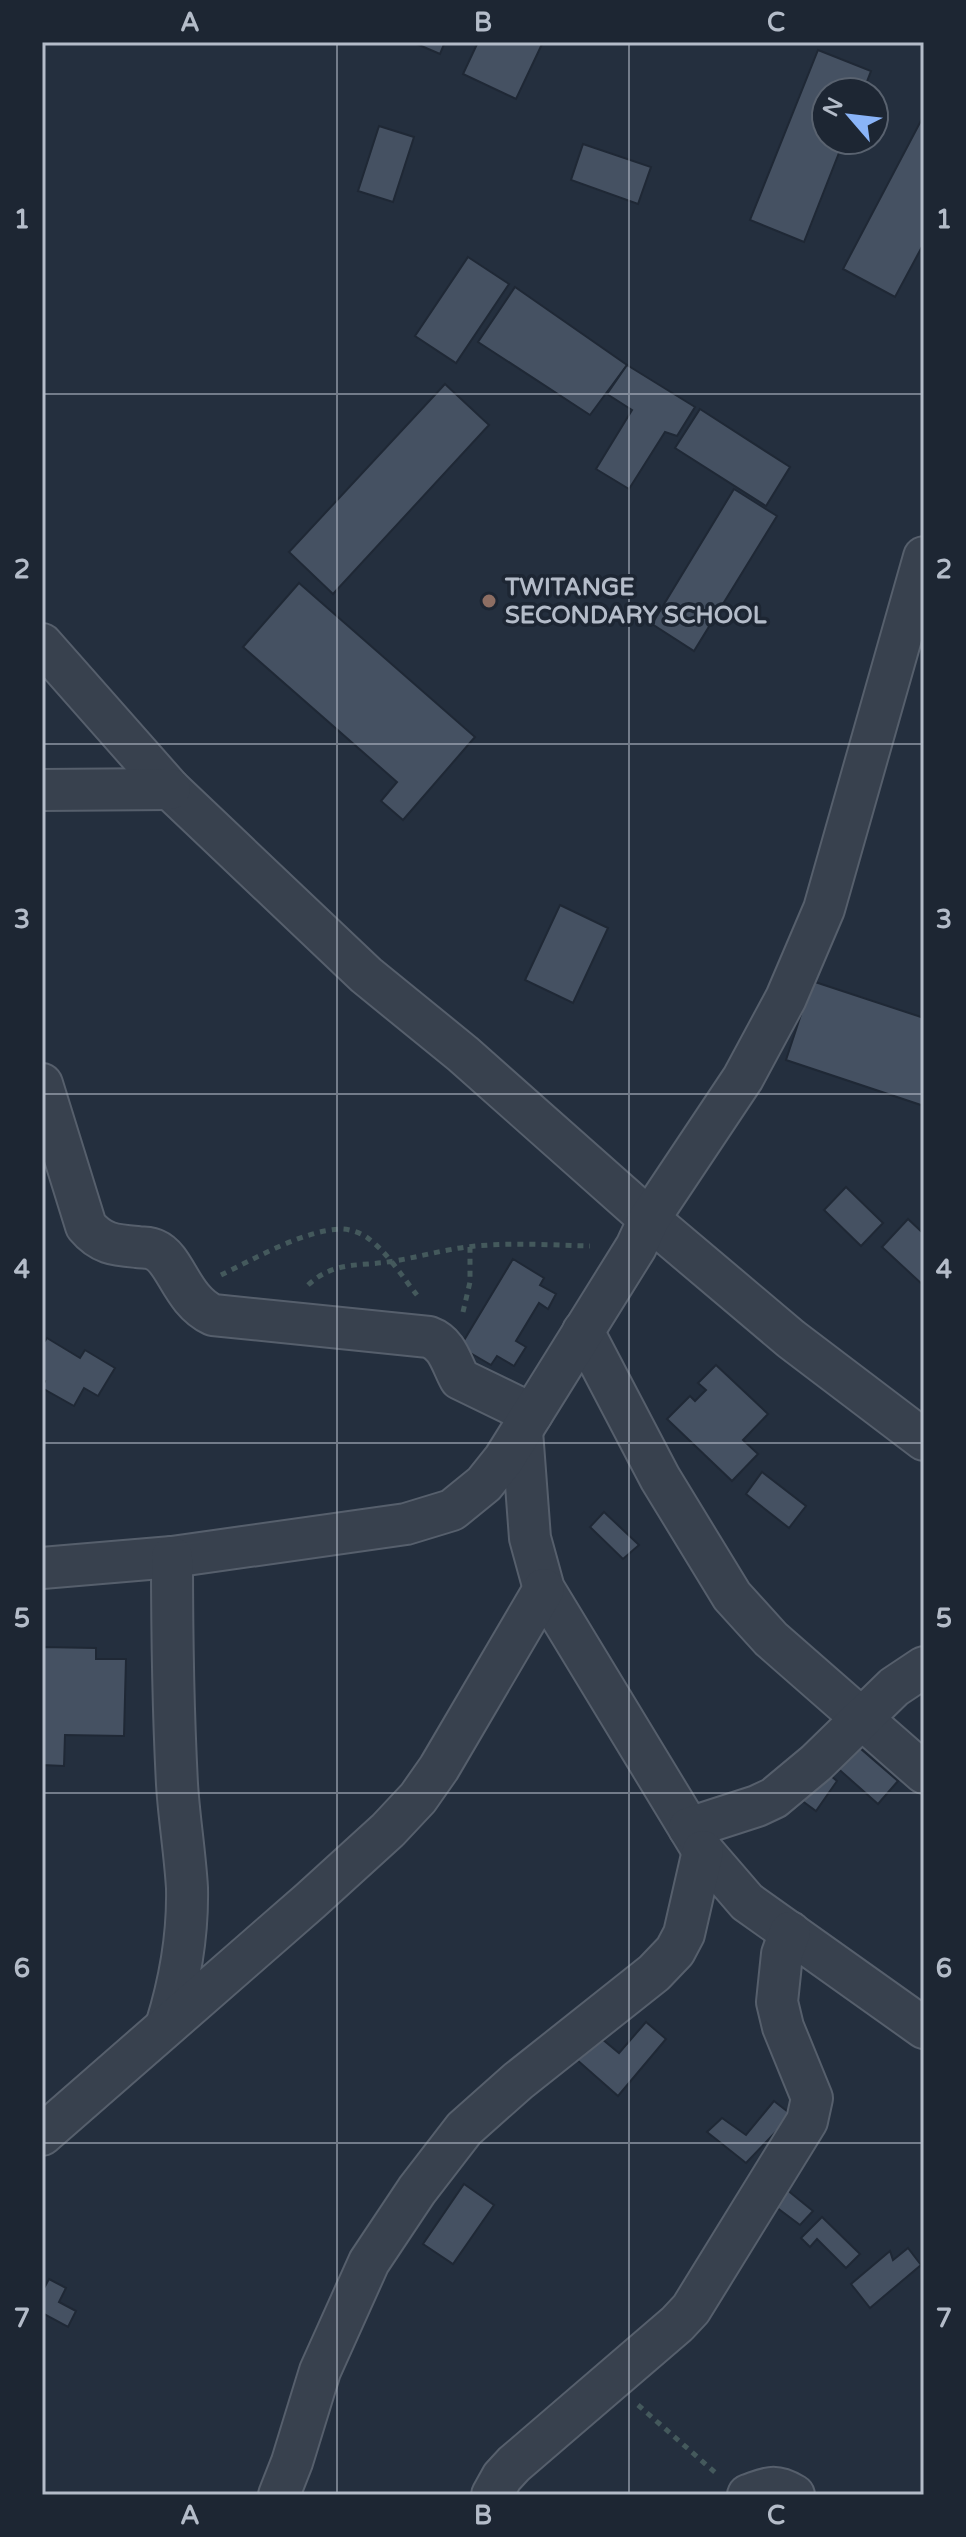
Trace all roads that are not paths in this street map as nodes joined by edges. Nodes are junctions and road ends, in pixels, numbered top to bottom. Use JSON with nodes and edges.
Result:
{"nodes":[{"id":1,"x":924,"y":557,"type":"edge"},
{"id":2,"x":42,"y":644,"type":"edge"},
{"id":3,"x":170,"y":789,"type":"junction"},
{"id":4,"x":42,"y":790,"type":"edge"},
{"id":5,"x":42,"y":1084,"type":"edge"},
{"id":6,"x":642,"y":1233,"type":"junction"},
{"id":7,"x":583,"y":1331,"type":"junction"},
{"id":8,"x":527,"y":1422,"type":"junction"},
{"id":9,"x":924,"y":1440,"type":"edge"},
{"id":10,"x":172,"y":1557,"type":"junction"},
{"id":11,"x":42,"y":1568,"type":"edge"},
{"id":12,"x":544,"y":1589,"type":"junction"},
{"id":13,"x":924,"y":1667,"type":"edge"},
{"id":14,"x":861,"y":1717,"type":"junction"},
{"id":15,"x":924,"y":1773,"type":"edge"},
{"id":16,"x":696,"y":1840,"type":"junction"},
{"id":17,"x":790,"y":1932,"type":"junction"},
{"id":18,"x":166,"y":2026,"type":"junction"},
{"id":19,"x":924,"y":2028,"type":"edge"},
{"id":20,"x":42,"y":2135,"type":"edge"},
{"id":21,"x":738,"y":2490,"type":"edge"},
{"id":22,"x":279,"y":2495,"type":"edge"},
{"id":23,"x":492,"y":2495,"type":"edge"},
{"id":24,"x":794,"y":2495,"type":"edge"}],
"edges":[{"from":1,"to":6,"type":"street"},
{"from":2,"to":3,"type":"street"},
{"from":3,"to":4,"type":"street"},
{"from":3,"to":6,"type":"street"},
{"from":5,"to":8,"type":"street"},
{"from":6,"to":7,"type":"street"},
{"from":6,"to":9,"type":"street"},
{"from":7,"to":8,"type":"street"},
{"from":7,"to":14,"type":"street"},
{"from":8,"to":10,"type":"street"},
{"from":8,"to":12,"type":"street"},
{"from":10,"to":11,"type":"street"},
{"from":10,"to":18,"type":"street"},
{"from":12,"to":16,"type":"street"},
{"from":12,"to":18,"type":"street"},
{"from":13,"to":14,"type":"street"},
{"from":14,"to":15,"type":"street"},
{"from":14,"to":16,"type":"street"},
{"from":16,"to":17,"type":"street"},
{"from":16,"to":22,"type":"street"},
{"from":17,"to":19,"type":"street"},
{"from":17,"to":23,"type":"street"},
{"from":18,"to":20,"type":"street"},
{"from":21,"to":24,"type":"street"}]}
